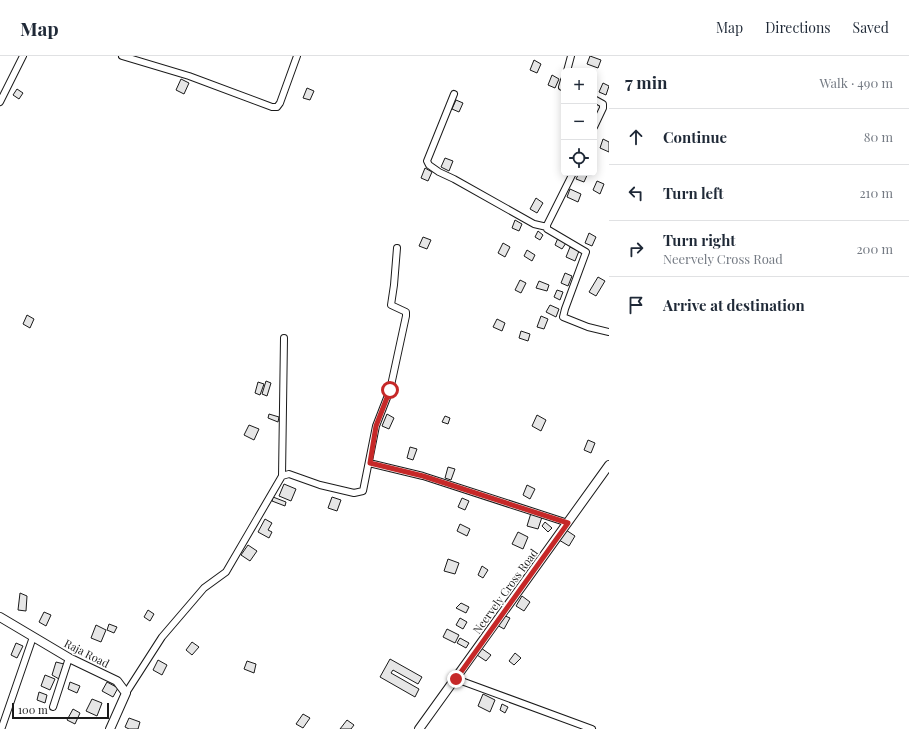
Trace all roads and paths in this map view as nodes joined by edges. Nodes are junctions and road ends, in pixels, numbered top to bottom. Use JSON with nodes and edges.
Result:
{"nodes":[{"id":1,"x":23,"y":56,"type":"edge"},
{"id":2,"x":122,"y":56,"type":"edge"},
{"id":3,"x":297,"y":56,"type":"edge"},
{"id":4,"x":571,"y":56,"type":"edge"},
{"id":5,"x":567,"y":68,"type":"edge"},
{"id":6,"x":454,"y":94,"type":"dead end"},
{"id":7,"x":597,"y":101,"type":"edge"},
{"id":8,"x":0,"y":102,"type":"edge"},
{"id":9,"x":597,"y":121,"type":"edge"},
{"id":10,"x":572,"y":176,"type":"edge"},
{"id":11,"x":547,"y":227,"type":"junction"},
{"id":12,"x":397,"y":248,"type":"dead end"},
{"id":13,"x":609,"y":332,"type":"edge"},
{"id":14,"x":284,"y":338,"type":"dead end"},
{"id":15,"x":370,"y":463,"type":"junction"},
{"id":16,"x":609,"y":466,"type":"edge"},
{"id":17,"x":282,"y":476,"type":"junction"},
{"id":18,"x":568,"y":523,"type":"junction"},
{"id":19,"x":0,"y":617,"type":"edge"},
{"id":20,"x":33,"y":637,"type":"junction"},
{"id":21,"x":69,"y":658,"type":"junction"},
{"id":22,"x":456,"y":679,"type":"junction"},
{"id":23,"x":126,"y":693,"type":"junction"},
{"id":24,"x":53,"y":707,"type":"dead end"},
{"id":25,"x":2,"y":727,"type":"dead end"},
{"id":26,"x":110,"y":729,"type":"edge"},
{"id":27,"x":419,"y":729,"type":"edge"},
{"id":28,"x":592,"y":729,"type":"edge"}],
"edges":[{"from":1,"to":8,"type":"street"},
{"from":2,"to":3,"type":"street"},
{"from":4,"to":5,"type":"street"},
{"from":6,"to":11,"type":"street"},
{"from":7,"to":9,"type":"street"},
{"from":10,"to":11,"type":"street"},
{"from":11,"to":13,"type":"street"},
{"from":12,"to":15,"type":"street"},
{"from":14,"to":17,"type":"street"},
{"from":15,"to":17,"type":"street"},
{"from":15,"to":18,"type":"street"},
{"from":16,"to":18,"type":"street","name":"Neervely Cross Road"},
{"from":17,"to":23,"type":"street"},
{"from":18,"to":22,"type":"street","name":"Neervely Cross Road"},
{"from":19,"to":20,"type":"street","name":"Raja Road"},
{"from":20,"to":21,"type":"street","name":"Raja Road"},
{"from":20,"to":25,"type":"street"},
{"from":21,"to":23,"type":"street","name":"Raja Road"},
{"from":21,"to":24,"type":"street"},
{"from":22,"to":27,"type":"street","name":"Neervely Cross Road"},
{"from":22,"to":28,"type":"street"},
{"from":23,"to":26,"type":"street"}]}
